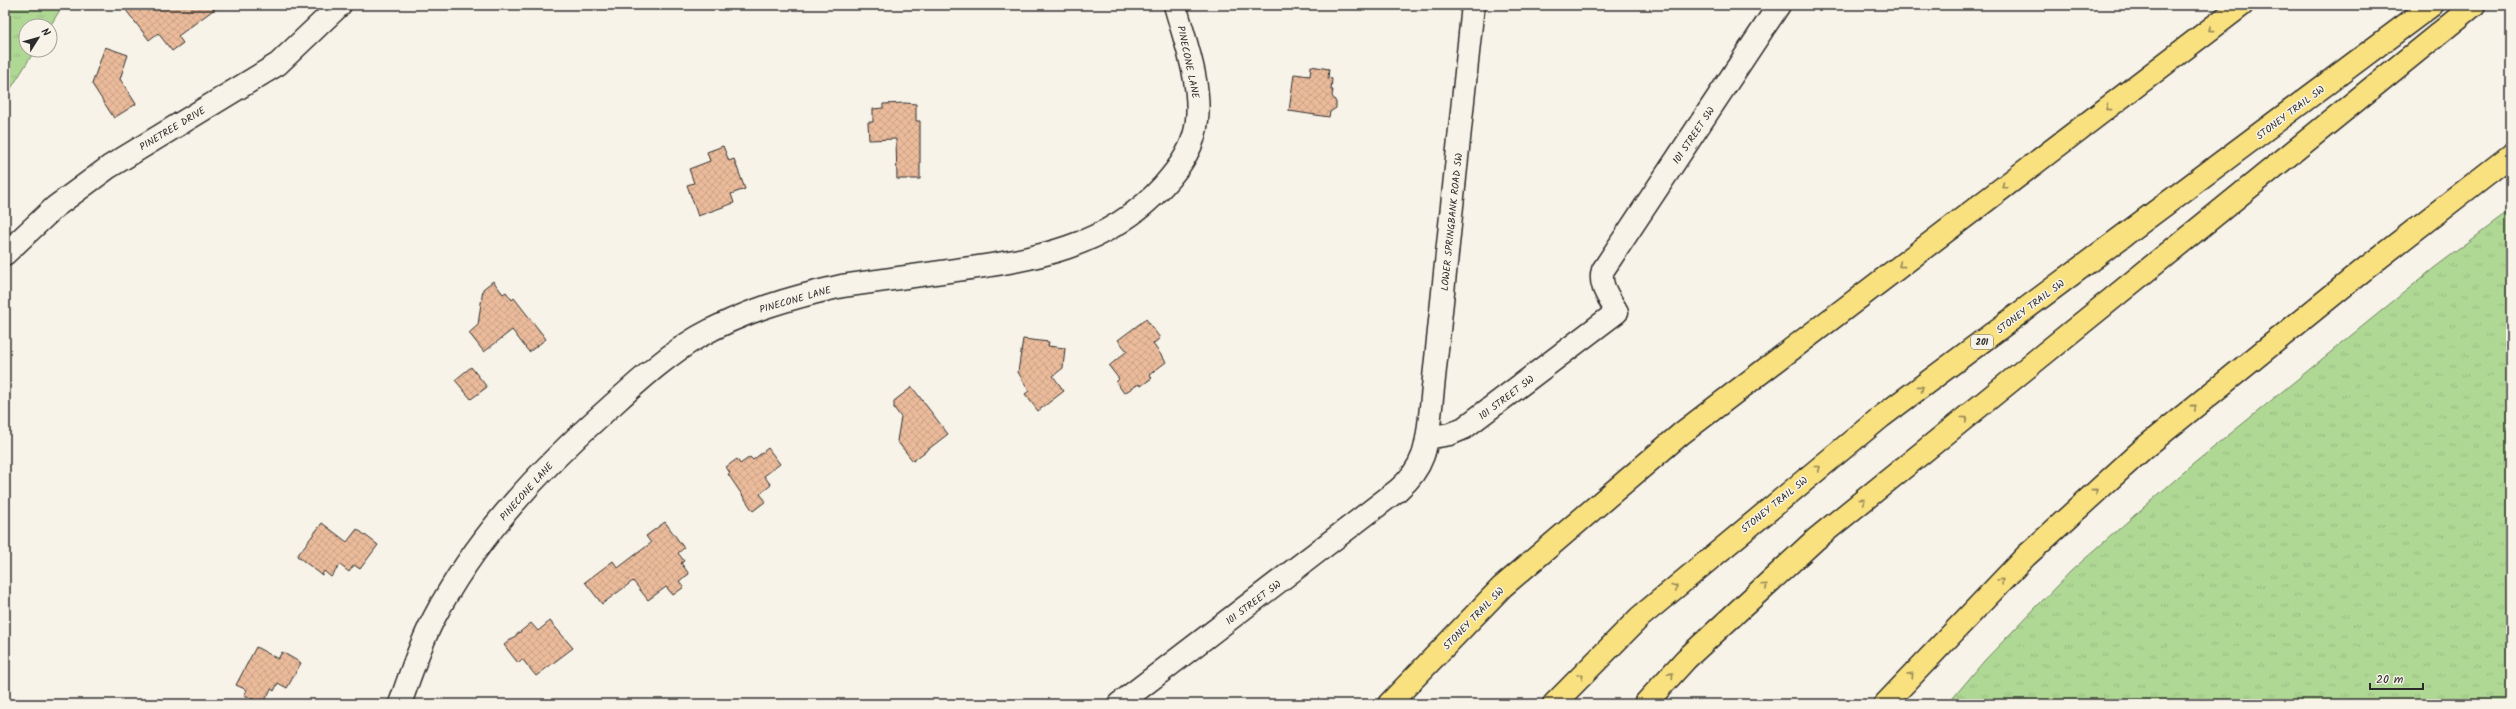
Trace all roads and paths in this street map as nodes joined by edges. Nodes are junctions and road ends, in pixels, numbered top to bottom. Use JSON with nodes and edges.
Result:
{"nodes":[{"id":1,"x":340,"y":5,"type":"edge"},
{"id":2,"x":1175,"y":5,"type":"edge"},
{"id":3,"x":1473,"y":5,"type":"edge"},
{"id":4,"x":1779,"y":5,"type":"edge"},
{"id":5,"x":2242,"y":5,"type":"edge"},
{"id":6,"x":2432,"y":5,"type":"edge"},
{"id":7,"x":2474,"y":5,"type":"edge"},
{"id":8,"x":2511,"y":155,"type":"edge"},
{"id":9,"x":5,"y":254,"type":"edge"},
{"id":10,"x":1427,"y":438,"type":"junction"},
{"id":11,"x":400,"y":704,"type":"edge"},
{"id":12,"x":1119,"y":704,"type":"edge"},
{"id":13,"x":1389,"y":704,"type":"edge"},
{"id":14,"x":1554,"y":704,"type":"edge"},
{"id":15,"x":1645,"y":704,"type":"edge"},
{"id":16,"x":1885,"y":704,"type":"edge"}],
"edges":[{"from":1,"to":9,"type":"street","name":"PINETREE DRIVE"},
{"from":2,"to":11,"type":"street","name":"PINECONE LANE"},
{"from":3,"to":10,"type":"street","name":"LOWER SPRINGBANK ROAD SW"},
{"from":4,"to":10,"type":"street","name":"101 STREET SW"},
{"from":5,"to":13,"type":"highway","name":"STONEY TRAIL SW","one_way":true},
{"from":14,"to":6,"type":"highway","name":"STONEY TRAIL SW","number":"201","one_way":true},
{"from":15,"to":7,"type":"highway","one_way":true},
{"from":16,"to":8,"type":"highway","one_way":true},
{"from":10,"to":12,"type":"street","name":"101 STREET SW"}]}
